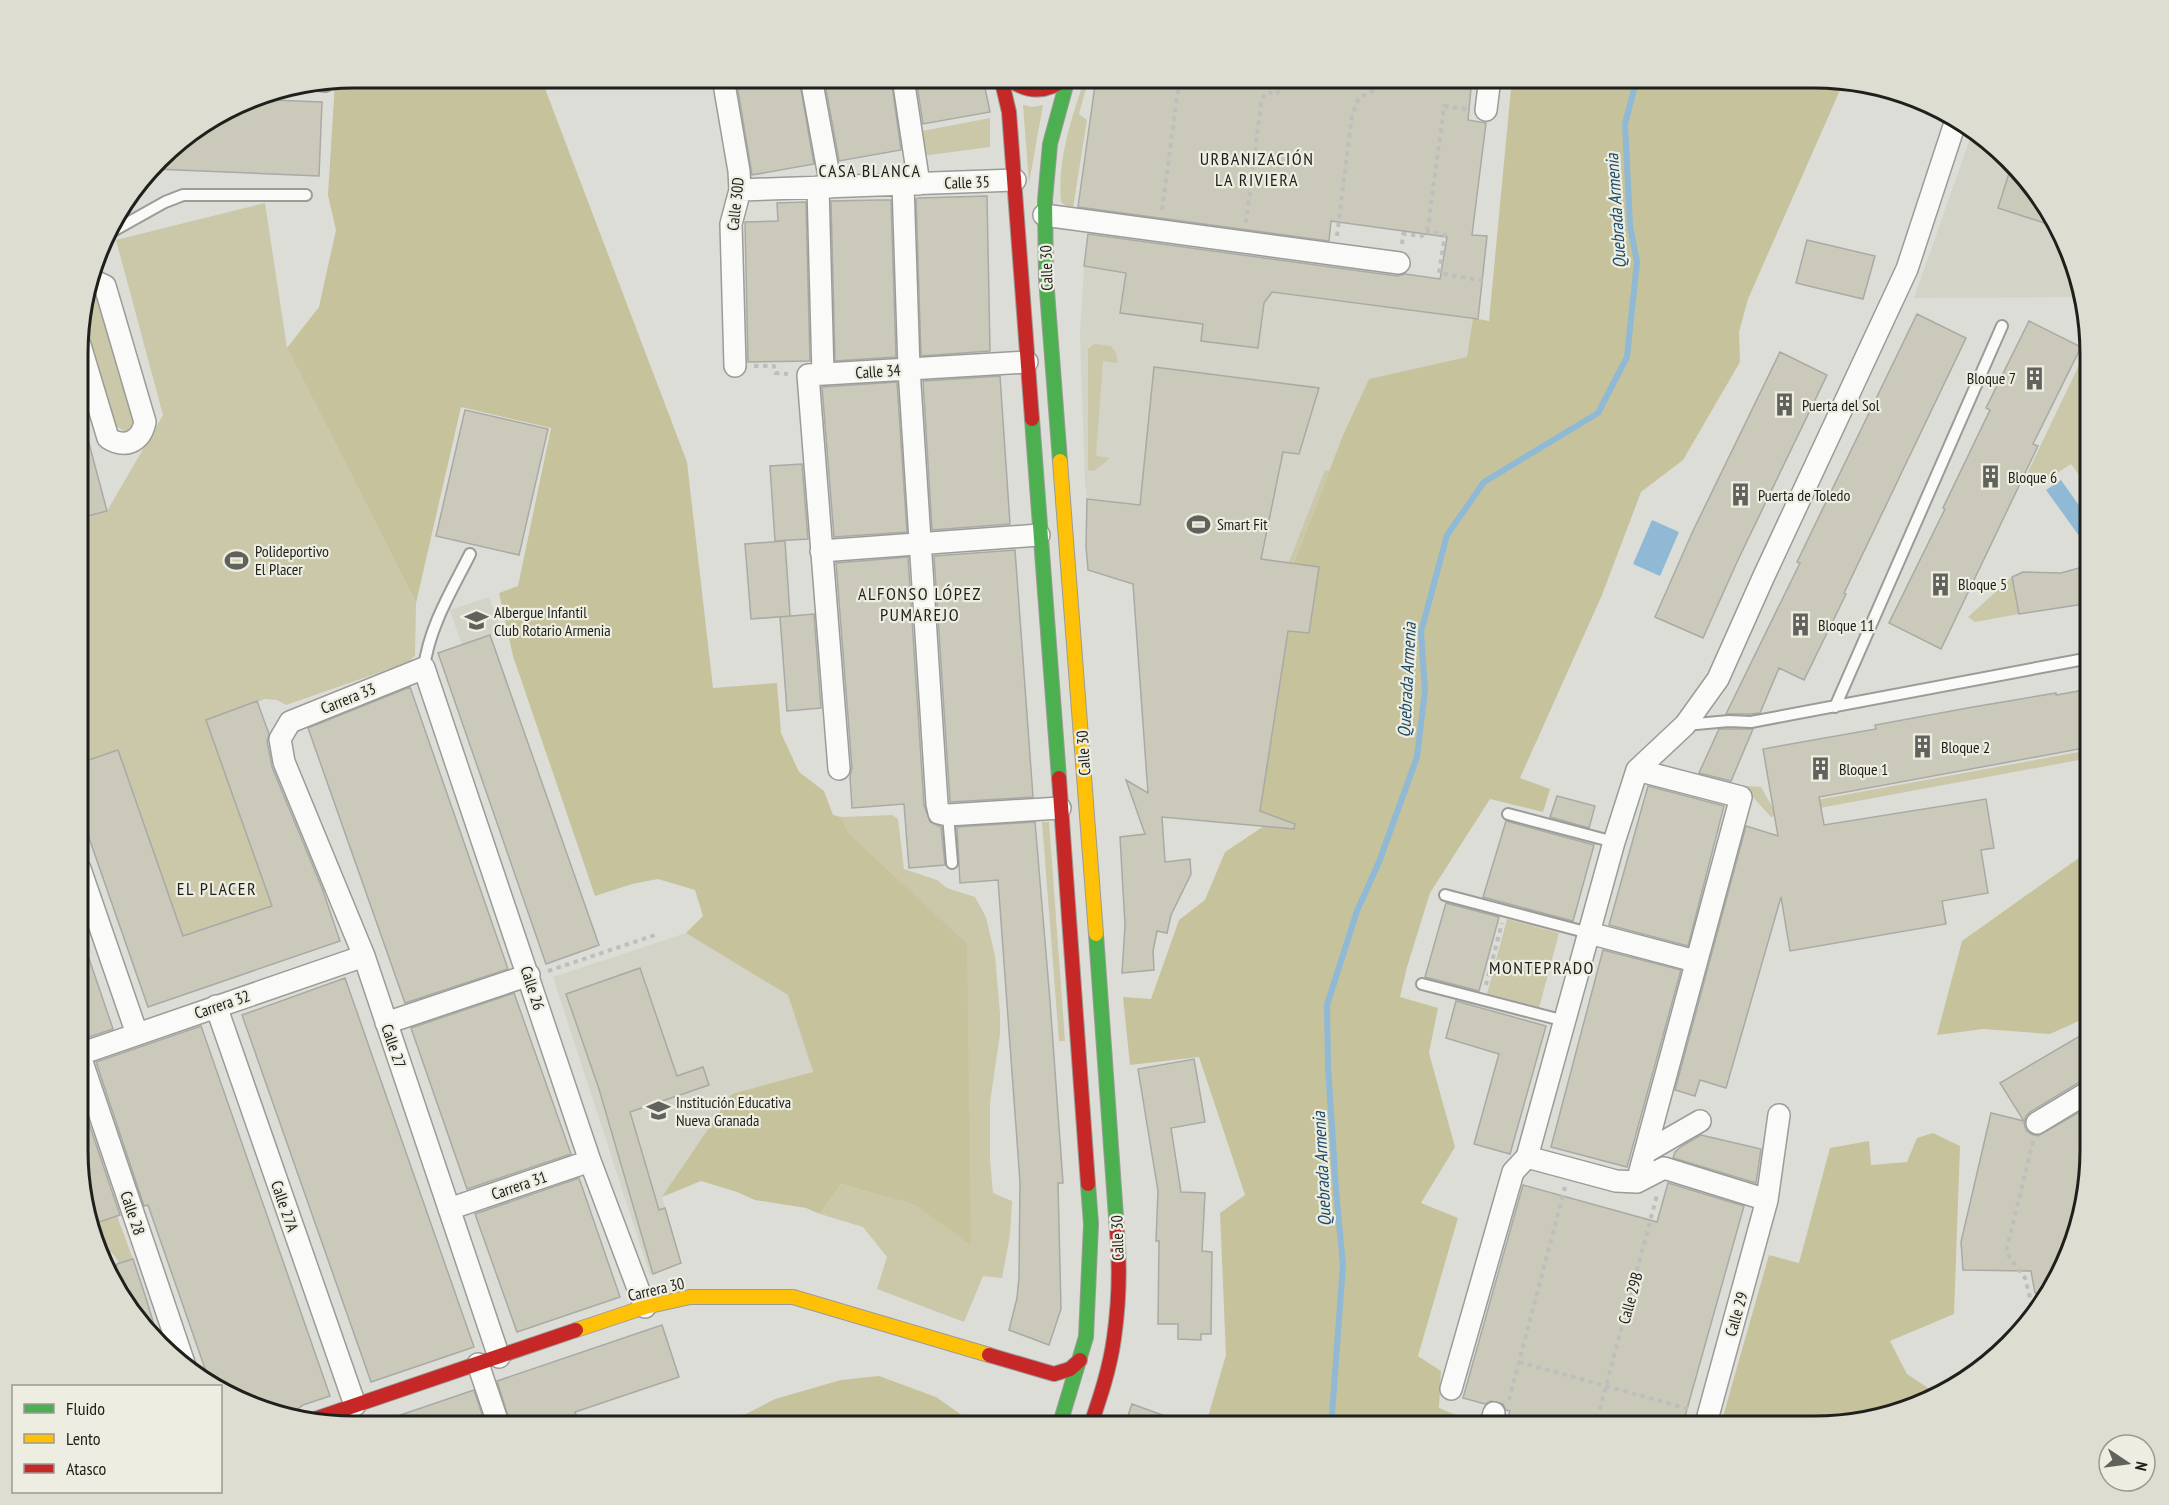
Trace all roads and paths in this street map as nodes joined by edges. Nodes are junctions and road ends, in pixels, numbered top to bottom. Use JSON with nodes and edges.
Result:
{"nodes":[{"id":1,"x":725,"y":88,"type":"edge"},
{"id":2,"x":813,"y":88,"type":"edge"},
{"id":3,"x":904,"y":88,"type":"edge"},
{"id":4,"x":1003,"y":88,"type":"edge"},
{"id":5,"x":1022,"y":88,"type":"edge"},
{"id":6,"x":1050,"y":88,"type":"edge"},
{"id":7,"x":1064,"y":88,"type":"edge"},
{"id":8,"x":1179,"y":88,"type":"edge"},
{"id":9,"x":1280,"y":88,"type":"edge"},
{"id":10,"x":1379,"y":88,"type":"edge"},
{"id":11,"x":1489,"y":88,"type":"edge"},
{"id":12,"x":1444,"y":106,"type":"dead end"},
{"id":13,"x":1486,"y":110,"type":"dead end"},
{"id":14,"x":1954,"y":128,"type":"edge"},
{"id":15,"x":1015,"y":180,"type":"junction"},
{"id":16,"x":911,"y":184,"type":"junction"},
{"id":17,"x":824,"y":187,"type":"junction"},
{"id":18,"x":740,"y":190,"type":"junction"},
{"id":19,"x":306,"y":195,"type":"dead end"},
{"id":20,"x":1044,"y":215,"type":"junction"},
{"id":21,"x":122,"y":226,"type":"edge"},
{"id":22,"x":1428,"y":227,"type":"junction"},
{"id":23,"x":1159,"y":232,"type":"junction"},
{"id":24,"x":1243,"y":244,"type":"junction"},
{"id":25,"x":1335,"y":254,"type":"junction"},
{"id":26,"x":1399,"y":263,"type":"joint"},
{"id":27,"x":1484,"y":281,"type":"dead end"},
{"id":28,"x":99,"y":282,"type":"edge"},
{"id":29,"x":2002,"y":326,"type":"dead end"},
{"id":30,"x":1027,"y":362,"type":"junction"},
{"id":31,"x":735,"y":366,"type":"joint"},
{"id":32,"x":909,"y":369,"type":"junction"},
{"id":33,"x":88,"y":372,"type":"edge"},
{"id":34,"x":816,"y":375,"type":"junction"},
{"id":35,"x":1039,"y":534,"type":"junction"},
{"id":36,"x":920,"y":544,"type":"junction"},
{"id":37,"x":821,"y":551,"type":"junction"},
{"id":38,"x":470,"y":554,"type":"dead end"},
{"id":39,"x":2080,"y":660,"type":"edge"},
{"id":40,"x":424,"y":668,"type":"junction"},
{"id":41,"x":1835,"y":707,"type":"junction"},
{"id":42,"x":1685,"y":725,"type":"junction"},
{"id":43,"x":280,"y":739,"type":"joint"},
{"id":44,"x":839,"y":769,"type":"dead end"},
{"id":45,"x":1637,"y":770,"type":"junction"},
{"id":46,"x":1060,"y":808,"type":"junction"},
{"id":47,"x":1508,"y":814,"type":"dead end"},
{"id":48,"x":948,"y":815,"type":"junction"},
{"id":49,"x":1614,"y":842,"type":"junction"},
{"id":50,"x":952,"y":863,"type":"dead end"},
{"id":51,"x":88,"y":892,"type":"edge"},
{"id":52,"x":1444,"y":895,"type":"dead end"},
{"id":53,"x":1505,"y":911,"type":"junction"},
{"id":54,"x":1589,"y":933,"type":"junction"},
{"id":55,"x":658,"y":934,"type":"dead end"},
{"id":56,"x":364,"y":956,"type":"junction"},
{"id":57,"x":1695,"y":961,"type":"junction"},
{"id":58,"x":529,"y":975,"type":"junction"},
{"id":59,"x":1422,"y":984,"type":"dead end"},
{"id":60,"x":1482,"y":1000,"type":"junction"},
{"id":61,"x":216,"y":1006,"type":"junction"},
{"id":62,"x":1565,"y":1021,"type":"junction"},
{"id":63,"x":386,"y":1023,"type":"junction"},
{"id":64,"x":137,"y":1034,"type":"junction"},
{"id":65,"x":88,"y":1052,"type":"edge"},
{"id":66,"x":88,"y":1079,"type":"edge"},
{"id":67,"x":2080,"y":1097,"type":"edge"},
{"id":68,"x":1779,"y":1115,"type":"dead end"},
{"id":69,"x":1700,"y":1121,"type":"dead end"},
{"id":70,"x":2037,"y":1123,"type":"joint"},
{"id":71,"x":1646,"y":1152,"type":"junction"},
{"id":72,"x":1527,"y":1157,"type":"junction"},
{"id":73,"x":590,"y":1161,"type":"junction"},
{"id":74,"x":1664,"y":1168,"type":"junction"},
{"id":75,"x":1570,"y":1169,"type":"junction"},
{"id":76,"x":1637,"y":1182,"type":"junction"},
{"id":77,"x":1767,"y":1200,"type":"junction"},
{"id":78,"x":449,"y":1209,"type":"junction"},
{"id":79,"x":2032,"y":1304,"type":"edge"},
{"id":80,"x":645,"y":1307,"type":"junction"},
{"id":81,"x":180,"y":1352,"type":"edge"},
{"id":82,"x":499,"y":1357,"type":"junction"},
{"id":83,"x":1080,"y":1360,"type":"junction"},
{"id":84,"x":1519,"y":1362,"type":"junction"},
{"id":85,"x":478,"y":1364,"type":"junction"},
{"id":86,"x":1054,"y":1374,"type":"junction"},
{"id":87,"x":1606,"y":1385,"type":"junction"},
{"id":88,"x":1451,"y":1389,"type":"dead end"},
{"id":89,"x":1068,"y":1402,"type":"junction"},
{"id":90,"x":355,"y":1406,"type":"junction"},
{"id":91,"x":328,"y":1415,"type":"edge"},
{"id":92,"x":496,"y":1416,"type":"edge"},
{"id":93,"x":1063,"y":1416,"type":"edge"},
{"id":94,"x":1094,"y":1416,"type":"edge"},
{"id":95,"x":1498,"y":1416,"type":"edge"},
{"id":96,"x":1598,"y":1416,"type":"edge"},
{"id":97,"x":1692,"y":1416,"type":"edge"},
{"id":98,"x":1707,"y":1416,"type":"edge"}],
"edges":[{"from":1,"to":18,"type":"street","name":"Calle 30D"},
{"from":2,"to":17,"type":"street"},
{"from":3,"to":16,"type":"street"},
{"from":4,"to":15,"type":"main road","name":"Calle 30"},
{"from":5,"to":6,"type":"main road"},
{"from":7,"to":20,"type":"main road","name":"Calle 30"},
{"from":8,"to":23,"type":"path"},
{"from":9,"to":24,"type":"path"},
{"from":10,"to":25,"type":"path"},
{"from":11,"to":13,"type":"street"},
{"from":12,"to":22,"type":"path"},
{"from":14,"to":42,"type":"street"},
{"from":15,"to":16,"type":"street","name":"Calle 35"},
{"from":15,"to":30,"type":"main road","name":"Calle 30"},
{"from":16,"to":17,"type":"street","name":"Calle 35"},
{"from":16,"to":32,"type":"street"},
{"from":17,"to":18,"type":"street","name":"Calle 35"},
{"from":17,"to":34,"type":"street"},
{"from":18,"to":31,"type":"street","name":"Calle 30D"},
{"from":19,"to":21,"type":"lane"},
{"from":20,"to":23,"type":"street"},
{"from":20,"to":94,"type":"main road","name":"Calle 30"},
{"from":22,"to":26,"type":"path"},
{"from":22,"to":27,"type":"path"},
{"from":23,"to":24,"type":"street"},
{"from":24,"to":25,"type":"street"},
{"from":25,"to":26,"type":"street"},
{"from":28,"to":33,"type":"street"},
{"from":29,"to":41,"type":"lane"},
{"from":30,"to":32,"type":"street","name":"Calle 34"},
{"from":30,"to":35,"type":"main road","name":"Calle 30"},
{"from":31,"to":34,"type":"path"},
{"from":32,"to":34,"type":"street","name":"Calle 34"},
{"from":32,"to":36,"type":"street"},
{"from":34,"to":37,"type":"street"},
{"from":35,"to":36,"type":"street"},
{"from":35,"to":46,"type":"main road","name":"Calle 30"},
{"from":36,"to":37,"type":"street"},
{"from":36,"to":48,"type":"street"},
{"from":37,"to":44,"type":"street"},
{"from":38,"to":40,"type":"lane"},
{"from":39,"to":41,"type":"lane"},
{"from":40,"to":43,"type":"street","name":"Carrera 33"},
{"from":40,"to":58,"type":"street","name":"Calle 26"},
{"from":41,"to":42,"type":"lane"},
{"from":42,"to":45,"type":"street"},
{"from":43,"to":56,"type":"street","name":"Calle 27"},
{"from":45,"to":49,"type":"street"},
{"from":45,"to":57,"type":"street"},
{"from":46,"to":48,"type":"street"},
{"from":46,"to":83,"type":"main road","name":"Calle 30"},
{"from":47,"to":49,"type":"lane"},
{"from":48,"to":50,"type":"lane"},
{"from":49,"to":54,"type":"street"},
{"from":51,"to":64,"type":"street"},
{"from":52,"to":53,"type":"lane"},
{"from":53,"to":54,"type":"lane"},
{"from":53,"to":60,"type":"path"},
{"from":54,"to":57,"type":"street"},
{"from":54,"to":62,"type":"street"},
{"from":55,"to":58,"type":"path"},
{"from":56,"to":61,"type":"street","name":"Carrera 32"},
{"from":56,"to":63,"type":"street","name":"Calle 27"},
{"from":57,"to":71,"type":"street"},
{"from":58,"to":63,"type":"street"},
{"from":58,"to":73,"type":"street","name":"Calle 26"},
{"from":59,"to":60,"type":"lane"},
{"from":60,"to":62,"type":"lane"},
{"from":61,"to":64,"type":"street","name":"Carrera 32"},
{"from":61,"to":90,"type":"street","name":"Calle 27A"},
{"from":62,"to":72,"type":"street"},
{"from":63,"to":78,"type":"street","name":"Calle 27"},
{"from":64,"to":65,"type":"street","name":"Carrera 32"},
{"from":66,"to":81,"type":"street","name":"Calle 28"},
{"from":67,"to":70,"type":"street"},
{"from":68,"to":77,"type":"street","name":"Calle 29"},
{"from":69,"to":71,"type":"street"},
{"from":70,"to":79,"type":"path"},
{"from":71,"to":76,"type":"street"},
{"from":72,"to":75,"type":"street"},
{"from":72,"to":88,"type":"street"},
{"from":73,"to":78,"type":"street","name":"Carrera 31"},
{"from":73,"to":80,"type":"street","name":"Calle 26"},
{"from":74,"to":76,"type":"street"},
{"from":74,"to":77,"type":"street"},
{"from":74,"to":87,"type":"path","name":"Calle 29B"},
{"from":75,"to":76,"type":"street"},
{"from":75,"to":84,"type":"path"},
{"from":77,"to":98,"type":"street","name":"Calle 29"},
{"from":78,"to":82,"type":"street","name":"Calle 27"},
{"from":80,"to":82,"type":"main road","name":"Carrera 30"},
{"from":80,"to":86,"type":"main road","name":"Carrera 30"},
{"from":82,"to":85,"type":"main road","name":"Carrera 30"},
{"from":83,"to":86,"type":"main road"},
{"from":83,"to":89,"type":"main road","name":"Calle 30"},
{"from":84,"to":87,"type":"path"},
{"from":84,"to":95,"type":"path"},
{"from":85,"to":90,"type":"main road","name":"Carrera 30"},
{"from":85,"to":92,"type":"street"},
{"from":86,"to":89,"type":"main road"},
{"from":87,"to":96,"type":"path","name":"Calle 29B"},
{"from":87,"to":97,"type":"path"},
{"from":89,"to":93,"type":"main road","name":"Calle 30"},
{"from":90,"to":91,"type":"main road","name":"Carrera 30"}]}
